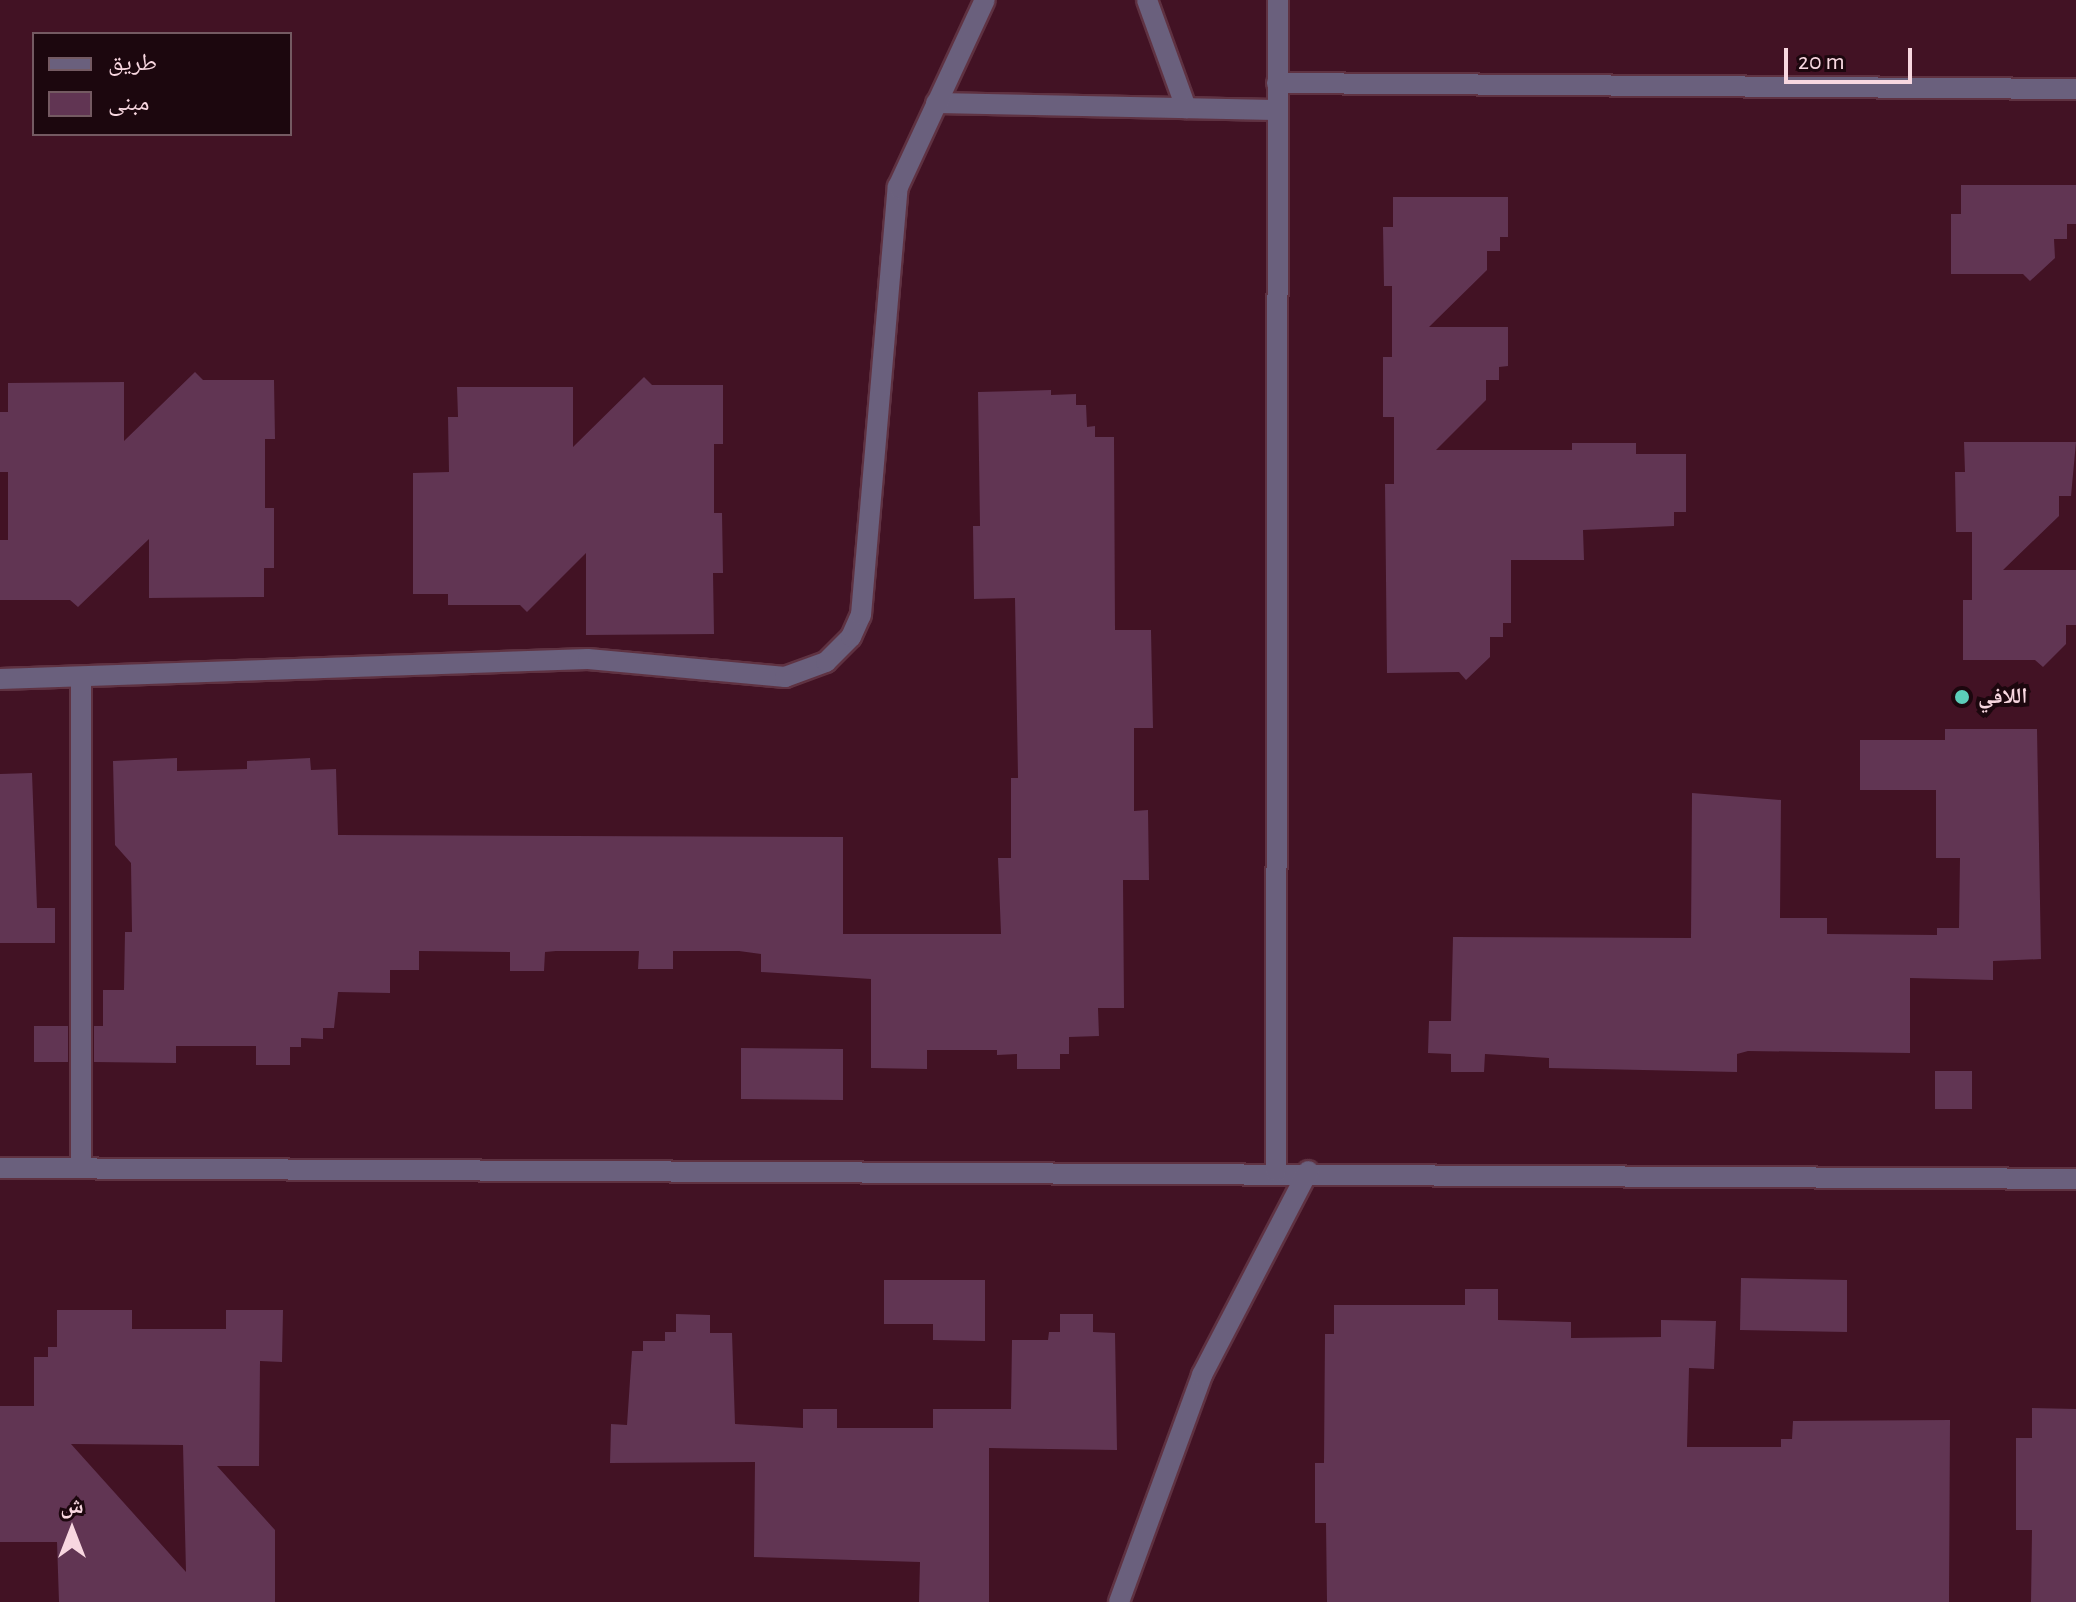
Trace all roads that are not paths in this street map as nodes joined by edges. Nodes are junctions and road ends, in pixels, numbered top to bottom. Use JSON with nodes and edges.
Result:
{"nodes":[{"id":1,"x":985,"y":0,"type":"edge"},
{"id":2,"x":1147,"y":0,"type":"edge"},
{"id":3,"x":1278,"y":0,"type":"edge"},
{"id":4,"x":1277,"y":83,"type":"junction"},
{"id":5,"x":2076,"y":89,"type":"edge"},
{"id":6,"x":936,"y":103,"type":"junction"},
{"id":7,"x":1186,"y":108,"type":"junction"},
{"id":8,"x":1277,"y":110,"type":"junction"},
{"id":9,"x":0,"y":679,"type":"edge"},
{"id":10,"x":81,"y":679,"type":"junction"},
{"id":11,"x":0,"y":1168,"type":"edge"},
{"id":12,"x":81,"y":1168,"type":"junction"},
{"id":13,"x":1276,"y":1171,"type":"junction"},
{"id":14,"x":1308,"y":1171,"type":"junction"},
{"id":15,"x":2076,"y":1179,"type":"edge"},
{"id":16,"x":1119,"y":1602,"type":"edge"}],
"edges":[{"from":1,"to":6,"type":"street"},
{"from":2,"to":7,"type":"street"},
{"from":3,"to":4,"type":"street"},
{"from":4,"to":5,"type":"street"},
{"from":4,"to":8,"type":"street"},
{"from":6,"to":7,"type":"street"},
{"from":6,"to":10,"type":"street"},
{"from":7,"to":8,"type":"street"},
{"from":8,"to":13,"type":"street"},
{"from":9,"to":10,"type":"street"},
{"from":10,"to":12,"type":"street"},
{"from":11,"to":12,"type":"street"},
{"from":12,"to":13,"type":"street"},
{"from":13,"to":14,"type":"street"},
{"from":14,"to":15,"type":"street"},
{"from":14,"to":16,"type":"street"}]}
